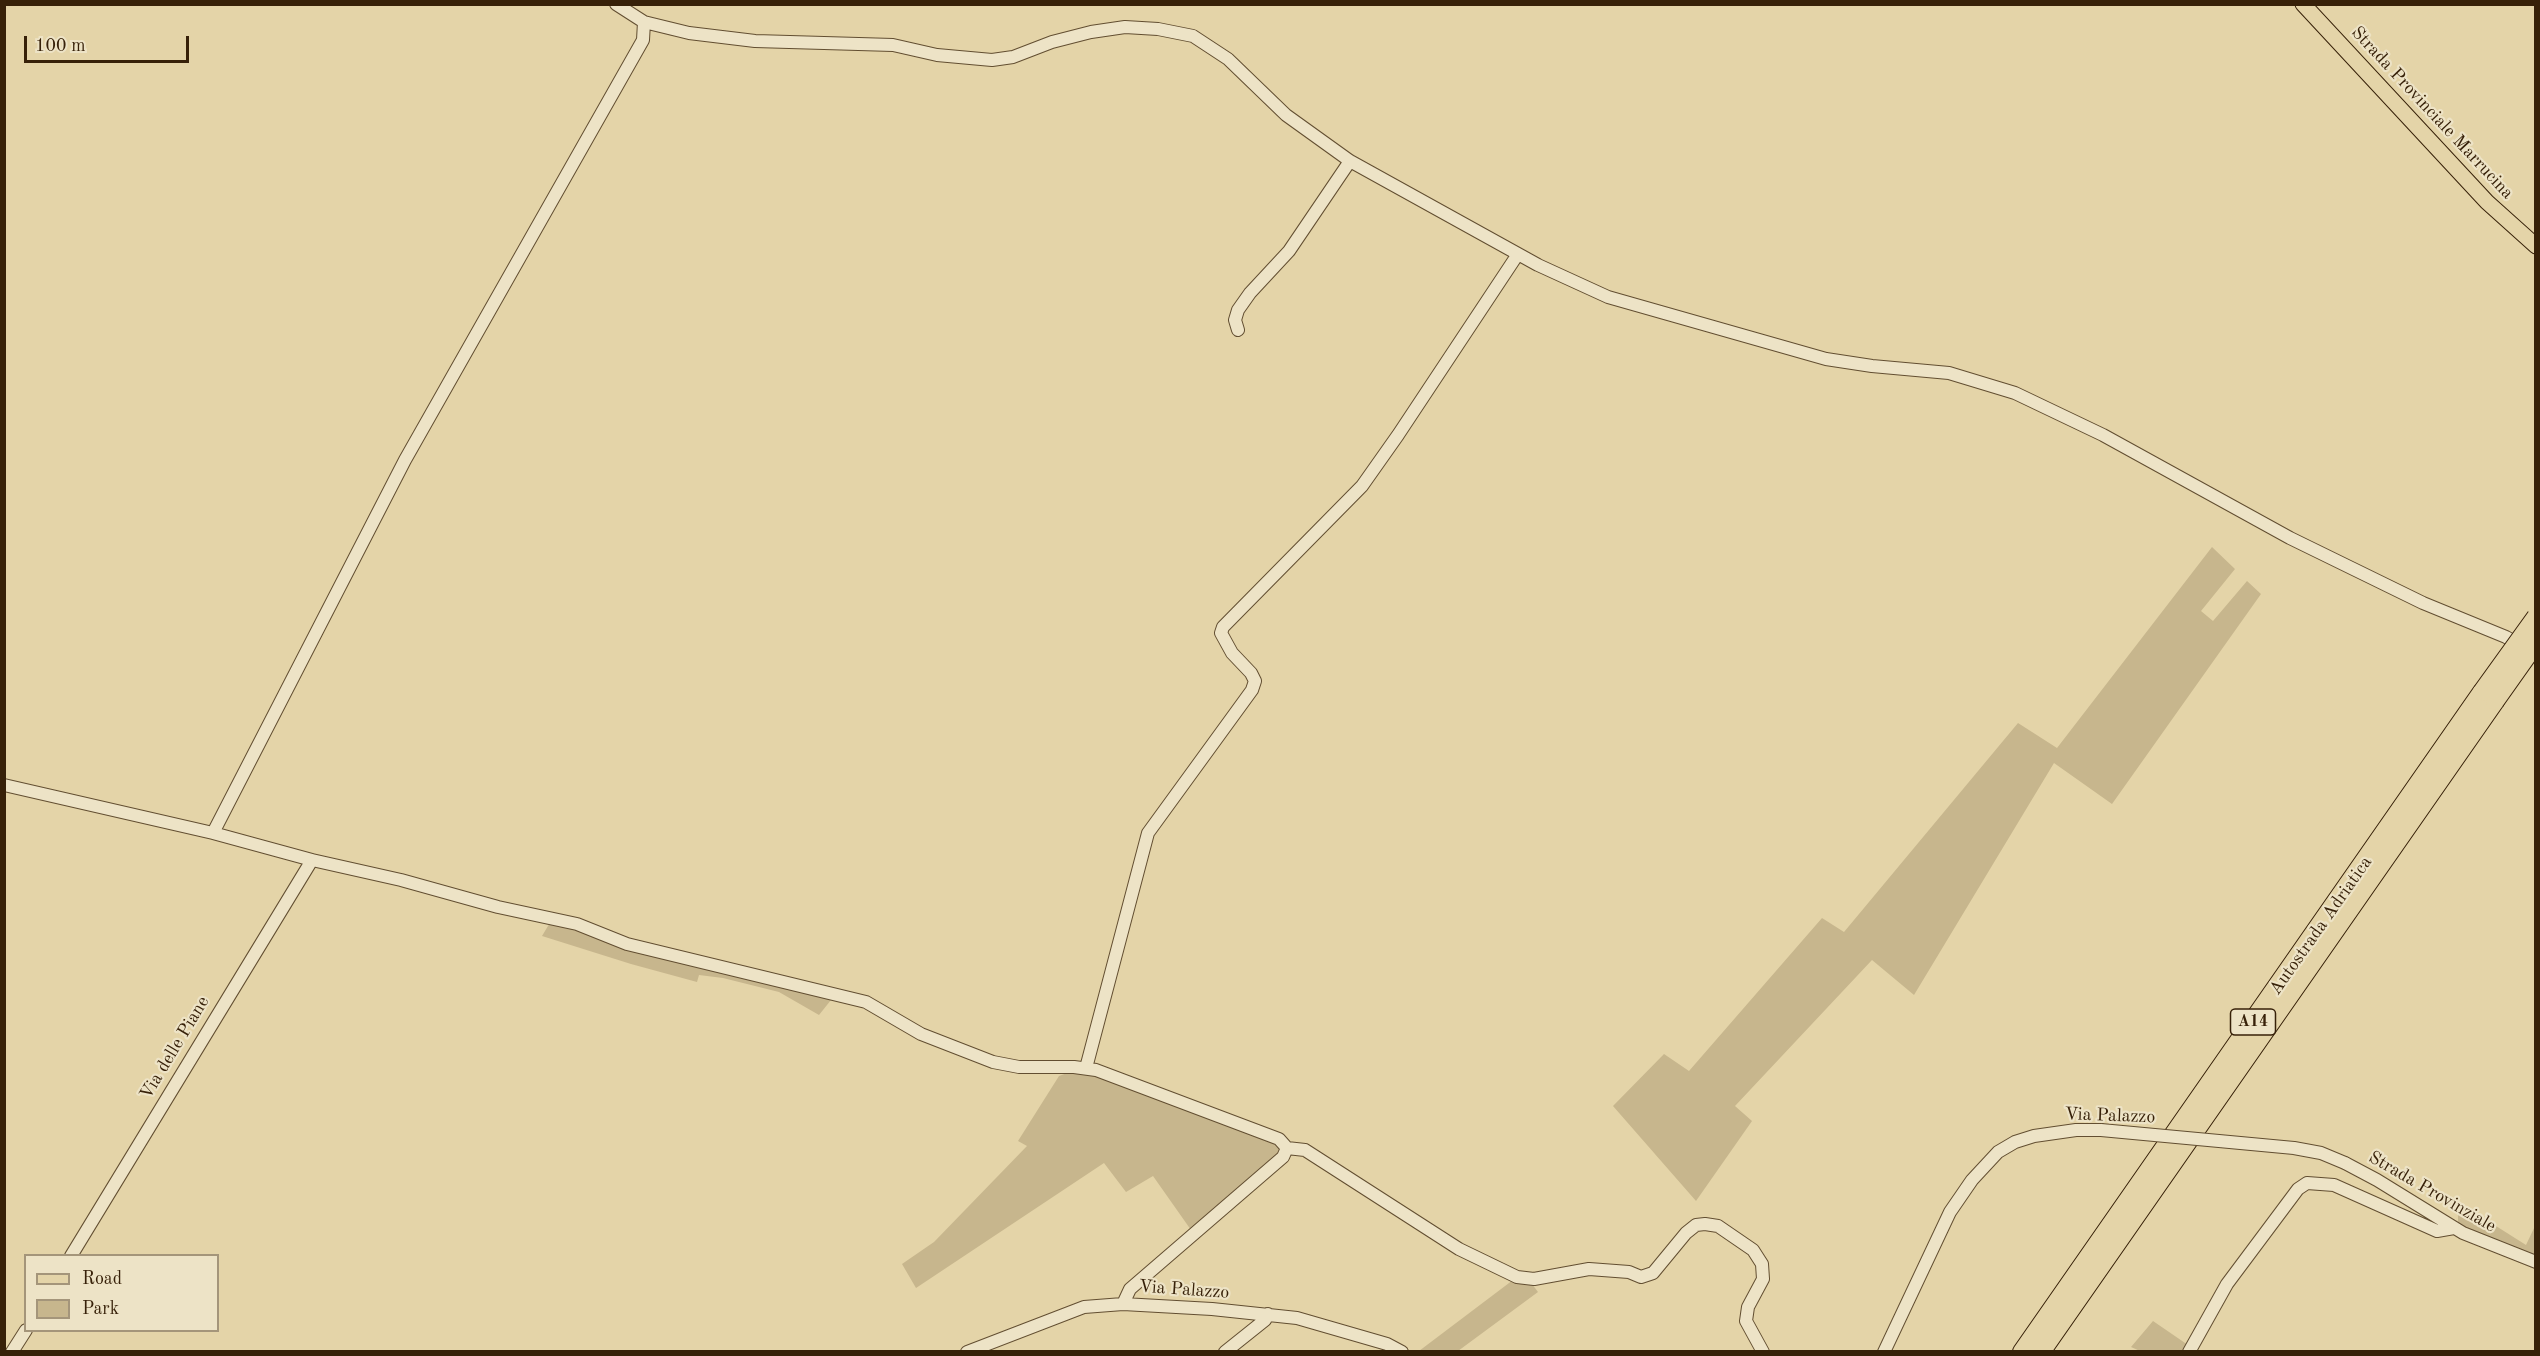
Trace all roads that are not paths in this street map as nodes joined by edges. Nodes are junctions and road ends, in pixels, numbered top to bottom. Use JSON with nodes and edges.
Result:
{"nodes":[{"id":1,"x":616,"y":4,"type":"edge"},
{"id":2,"x":2303,"y":4,"type":"edge"},
{"id":3,"x":644,"y":22,"type":"junction"},
{"id":4,"x":1350,"y":161,"type":"junction"},
{"id":5,"x":2535,"y":246,"type":"edge"},
{"id":6,"x":1518,"y":254,"type":"junction"},
{"id":7,"x":1238,"y":330,"type":"dead end"},
{"id":8,"x":2535,"y":617,"type":"edge"},
{"id":9,"x":2535,"y":644,"type":"edge"},
{"id":10,"x":2535,"y":653,"type":"edge"},
{"id":11,"x":2489,"y":697,"type":"junction"},
{"id":12,"x":4,"y":785,"type":"edge"},
{"id":13,"x":213,"y":833,"type":"junction"},
{"id":14,"x":312,"y":860,"type":"junction"},
{"id":15,"x":1086,"y":1068,"type":"junction"},
{"id":16,"x":1287,"y":1148,"type":"junction"},
{"id":17,"x":2345,"y":1163,"type":"joint"},
{"id":18,"x":2454,"y":1228,"type":"junction"},
{"id":19,"x":72,"y":1254,"type":"edge"},
{"id":20,"x":2535,"y":1262,"type":"edge"},
{"id":21,"x":1123,"y":1304,"type":"junction"},
{"id":22,"x":1268,"y":1314,"type":"junction"},
{"id":23,"x":25,"y":1332,"type":"edge"},
{"id":24,"x":12,"y":1352,"type":"edge"},
{"id":25,"x":967,"y":1352,"type":"edge"},
{"id":26,"x":1225,"y":1352,"type":"edge"},
{"id":27,"x":1402,"y":1352,"type":"edge"},
{"id":28,"x":1763,"y":1352,"type":"edge"},
{"id":29,"x":1884,"y":1352,"type":"edge"},
{"id":30,"x":2022,"y":1352,"type":"edge"},
{"id":31,"x":2040,"y":1352,"type":"edge"},
{"id":32,"x":2189,"y":1352,"type":"edge"}],
"edges":[{"from":1,"to":3,"type":"street"},
{"from":2,"to":5,"type":"main road","name":"Strada Provinciale Marrucina"},
{"from":3,"to":4,"type":"street"},
{"from":3,"to":13,"type":"street"},
{"from":4,"to":6,"type":"street"},
{"from":4,"to":7,"type":"street"},
{"from":6,"to":10,"type":"street"},
{"from":6,"to":15,"type":"street"},
{"from":8,"to":11,"type":"highway","name":"Autostrada Adriatica","number":"A14","bridge":true},
{"from":9,"to":11,"type":"highway","name":"Autostrada Adriatica","number":"A14","bridge":true},
{"from":11,"to":30,"type":"highway","name":"Autostrada Adriatica","number":"A14"},
{"from":11,"to":31,"type":"highway","name":"Autostrada Adriatica","number":"A14"},
{"from":12,"to":13,"type":"street"},
{"from":13,"to":14,"type":"street"},
{"from":14,"to":15,"type":"street"},
{"from":14,"to":19,"type":"street","name":"Via delle Piane"},
{"from":15,"to":16,"type":"street"},
{"from":16,"to":21,"type":"street"},
{"from":16,"to":28,"type":"street"},
{"from":17,"to":18,"type":"street","name":"Strada Provinziale"},
{"from":17,"to":29,"type":"street","name":"Via Palazzo","bridge":true},
{"from":18,"to":20,"type":"street","name":"Strada Provinziale"},
{"from":18,"to":32,"type":"street"},
{"from":21,"to":22,"type":"street","name":"Via Palazzo"},
{"from":21,"to":25,"type":"street","name":"Via Palazzo"},
{"from":22,"to":26,"type":"street"},
{"from":22,"to":27,"type":"street","name":"Via Palazzo"},
{"from":23,"to":24,"type":"street"}]}
